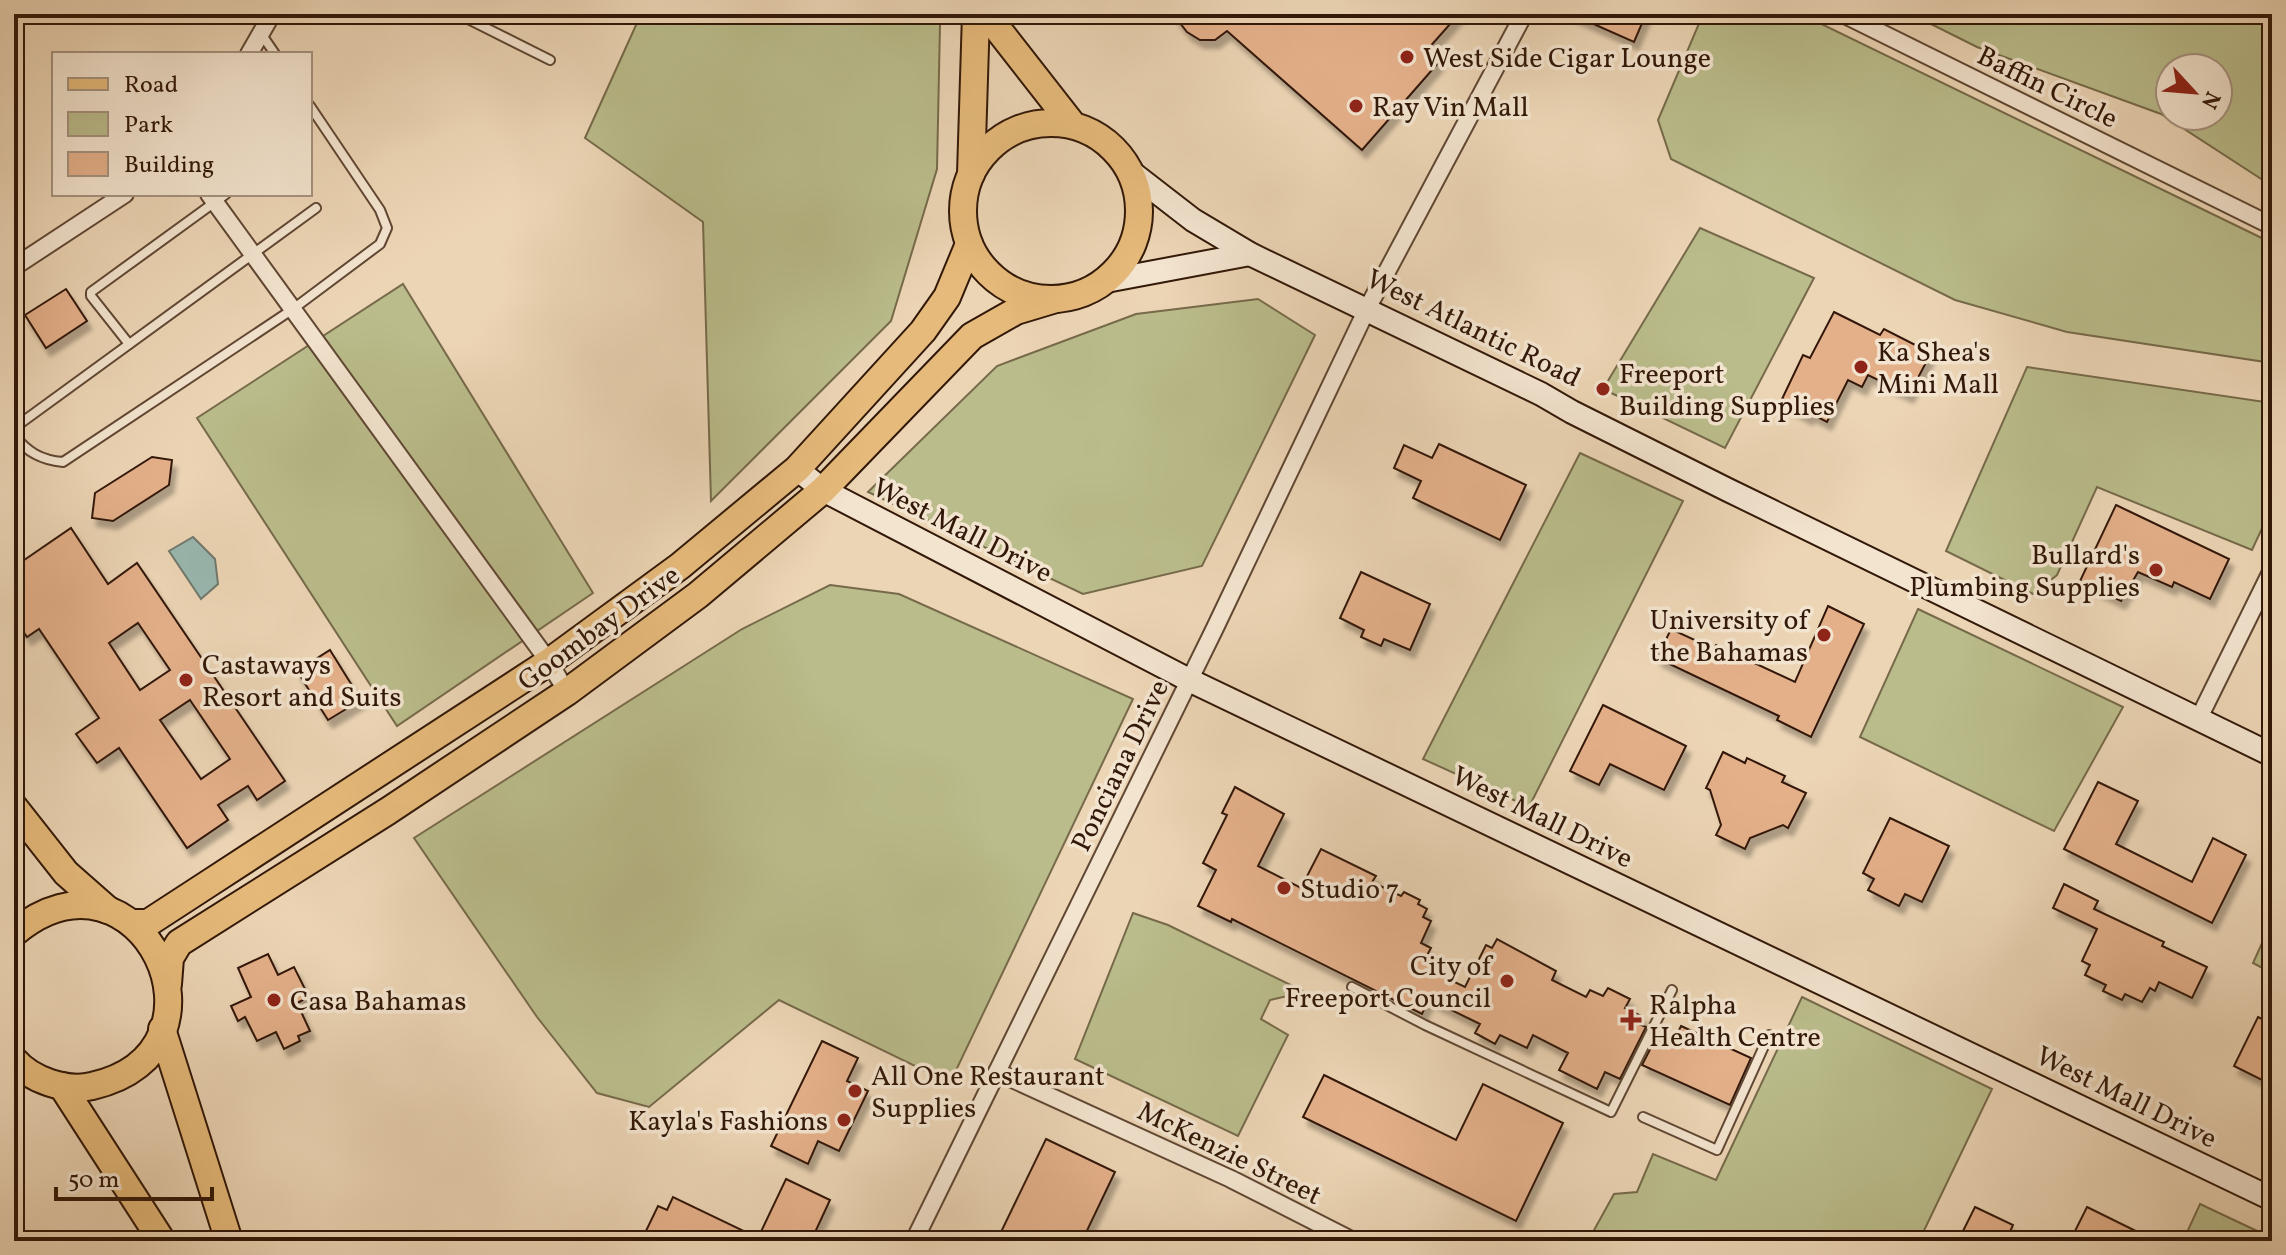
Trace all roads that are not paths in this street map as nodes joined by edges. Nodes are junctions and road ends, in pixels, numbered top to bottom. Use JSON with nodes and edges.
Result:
{"nodes":[{"id":1,"x":272,"y":14,"type":"edge"},
{"id":2,"x":458,"y":14,"type":"edge"},
{"id":3,"x":976,"y":14,"type":"edge"},
{"id":4,"x":986,"y":14,"type":"edge"},
{"id":5,"x":1524,"y":14,"type":"edge"},
{"id":6,"x":1843,"y":14,"type":"edge"},
{"id":7,"x":262,"y":35,"type":"junction"},
{"id":8,"x":250,"y":52,"type":"edge"},
{"id":9,"x":274,"y":52,"type":"edge"},
{"id":10,"x":550,"y":60,"type":"dead end"},
{"id":11,"x":312,"y":109,"type":"edge"},
{"id":12,"x":1072,"y":124,"type":"junction"},
{"id":13,"x":1131,"y":172,"type":"junction"},
{"id":14,"x":971,"y":174,"type":"junction"},
{"id":15,"x":122,"y":196,"type":"edge"},
{"id":16,"x":217,"y":196,"type":"edge"},
{"id":17,"x":316,"y":208,"type":"dead end"},
{"id":18,"x":2272,"y":226,"type":"edge"},
{"id":19,"x":969,"y":244,"type":"junction"},
{"id":20,"x":252,"y":254,"type":"junction"},
{"id":21,"x":1250,"y":254,"type":"junction"},
{"id":22,"x":14,"y":267,"type":"edge"},
{"id":23,"x":1106,"y":281,"type":"junction"},
{"id":24,"x":1056,"y":299,"type":"junction"},
{"id":25,"x":293,"y":309,"type":"junction"},
{"id":26,"x":1367,"y":309,"type":"junction"},
{"id":27,"x":129,"y":344,"type":"junction"},
{"id":28,"x":14,"y":428,"type":"edge"},
{"id":29,"x":14,"y":435,"type":"edge"},
{"id":30,"x":797,"y":469,"type":"junction"},
{"id":31,"x":823,"y":490,"type":"junction"},
{"id":32,"x":2272,"y":570,"type":"edge"},
{"id":33,"x":549,"y":662,"type":"junction"},
{"id":34,"x":1189,"y":680,"type":"junction"},
{"id":35,"x":567,"y":692,"type":"junction"},
{"id":36,"x":2198,"y":720,"type":"junction"},
{"id":37,"x":2272,"y":755,"type":"edge"},
{"id":38,"x":369,"y":778,"type":"junction"},
{"id":39,"x":14,"y":807,"type":"edge"},
{"id":40,"x":388,"y":811,"type":"junction"},
{"id":41,"x":121,"y":917,"type":"junction"},
{"id":42,"x":14,"y":933,"type":"edge"},
{"id":43,"x":168,"y":984,"type":"junction"},
{"id":44,"x":1352,"y":987,"type":"dead end"},
{"id":45,"x":1672,"y":990,"type":"dead end"},
{"id":46,"x":162,"y":1029,"type":"junction"},
{"id":47,"x":1769,"y":1035,"type":"dead end"},
{"id":48,"x":14,"y":1060,"type":"edge"},
{"id":49,"x":997,"y":1072,"type":"junction"},
{"id":50,"x":62,"y":1086,"type":"junction"},
{"id":51,"x":1643,"y":1117,"type":"dead end"},
{"id":52,"x":2272,"y":1199,"type":"edge"},
{"id":53,"x":162,"y":1241,"type":"edge"},
{"id":54,"x":229,"y":1241,"type":"edge"},
{"id":55,"x":914,"y":1241,"type":"edge"},
{"id":56,"x":1353,"y":1241,"type":"edge"}],
"edges":[{"from":1,"to":7,"type":"street"},
{"from":2,"to":10,"type":"lane"},
{"from":3,"to":14,"type":"main road"},
{"from":4,"to":12,"type":"main road"},
{"from":5,"to":26,"type":"street","name":"Ponciana Drive"},
{"from":6,"to":18,"type":"street","name":"Baffin Circle"},
{"from":7,"to":8,"type":"street"},
{"from":7,"to":9,"type":"lane"},
{"from":11,"to":25,"type":"lane"},
{"from":12,"to":13,"type":"main road"},
{"from":12,"to":14,"type":"main road"},
{"from":13,"to":21,"type":"street","name":"West Atlantic Road"},
{"from":13,"to":23,"type":"main road"},
{"from":14,"to":19,"type":"main road"},
{"from":15,"to":22,"type":"street"},
{"from":16,"to":20,"type":"street"},
{"from":16,"to":27,"type":"lane"},
{"from":17,"to":20,"type":"lane"},
{"from":19,"to":24,"type":"main road"},
{"from":19,"to":30,"type":"main road","name":"Goombay Drive"},
{"from":20,"to":25,"type":"street"},
{"from":20,"to":27,"type":"lane"},
{"from":21,"to":23,"type":"street"},
{"from":21,"to":26,"type":"street","name":"West Atlantic Road"},
{"from":23,"to":24,"type":"main road"},
{"from":24,"to":31,"type":"main road","name":"Goombay Drive"},
{"from":25,"to":29,"type":"lane"},
{"from":25,"to":33,"type":"street"},
{"from":26,"to":34,"type":"street","name":"Ponciana Drive"},
{"from":26,"to":36,"type":"street","name":"West Atlantic Road"},
{"from":27,"to":28,"type":"lane"},
{"from":30,"to":31,"type":"street","name":"West Mall Drive"},
{"from":30,"to":33,"type":"main road","name":"Goombay Drive"},
{"from":31,"to":34,"type":"street","name":"West Mall Drive"},
{"from":31,"to":35,"type":"main road","name":"Goombay Drive"},
{"from":32,"to":36,"type":"street"},
{"from":33,"to":35,"type":"street"},
{"from":33,"to":38,"type":"main road","name":"Goombay Drive"},
{"from":34,"to":49,"type":"street","name":"Ponciana Drive"},
{"from":34,"to":52,"type":"street","name":"West Mall Drive"},
{"from":35,"to":40,"type":"main road","name":"Goombay Drive"},
{"from":36,"to":37,"type":"street","name":"West Atlantic Road"},
{"from":38,"to":40,"type":"main road"},
{"from":38,"to":41,"type":"main road","name":"Goombay Drive"},
{"from":39,"to":41,"type":"main road"},
{"from":40,"to":43,"type":"main road","name":"Goombay Drive"},
{"from":41,"to":42,"type":"main road"},
{"from":41,"to":43,"type":"main road"},
{"from":43,"to":46,"type":"main road","name":"Goombay Drive"},
{"from":44,"to":45,"type":"lane"},
{"from":46,"to":50,"type":"main road"},
{"from":46,"to":54,"type":"main road"},
{"from":47,"to":51,"type":"lane"},
{"from":48,"to":50,"type":"main road"},
{"from":49,"to":55,"type":"street","name":"Ponciana Drive"},
{"from":49,"to":56,"type":"street","name":"McKenzie Street"},
{"from":50,"to":53,"type":"main road"}]}
